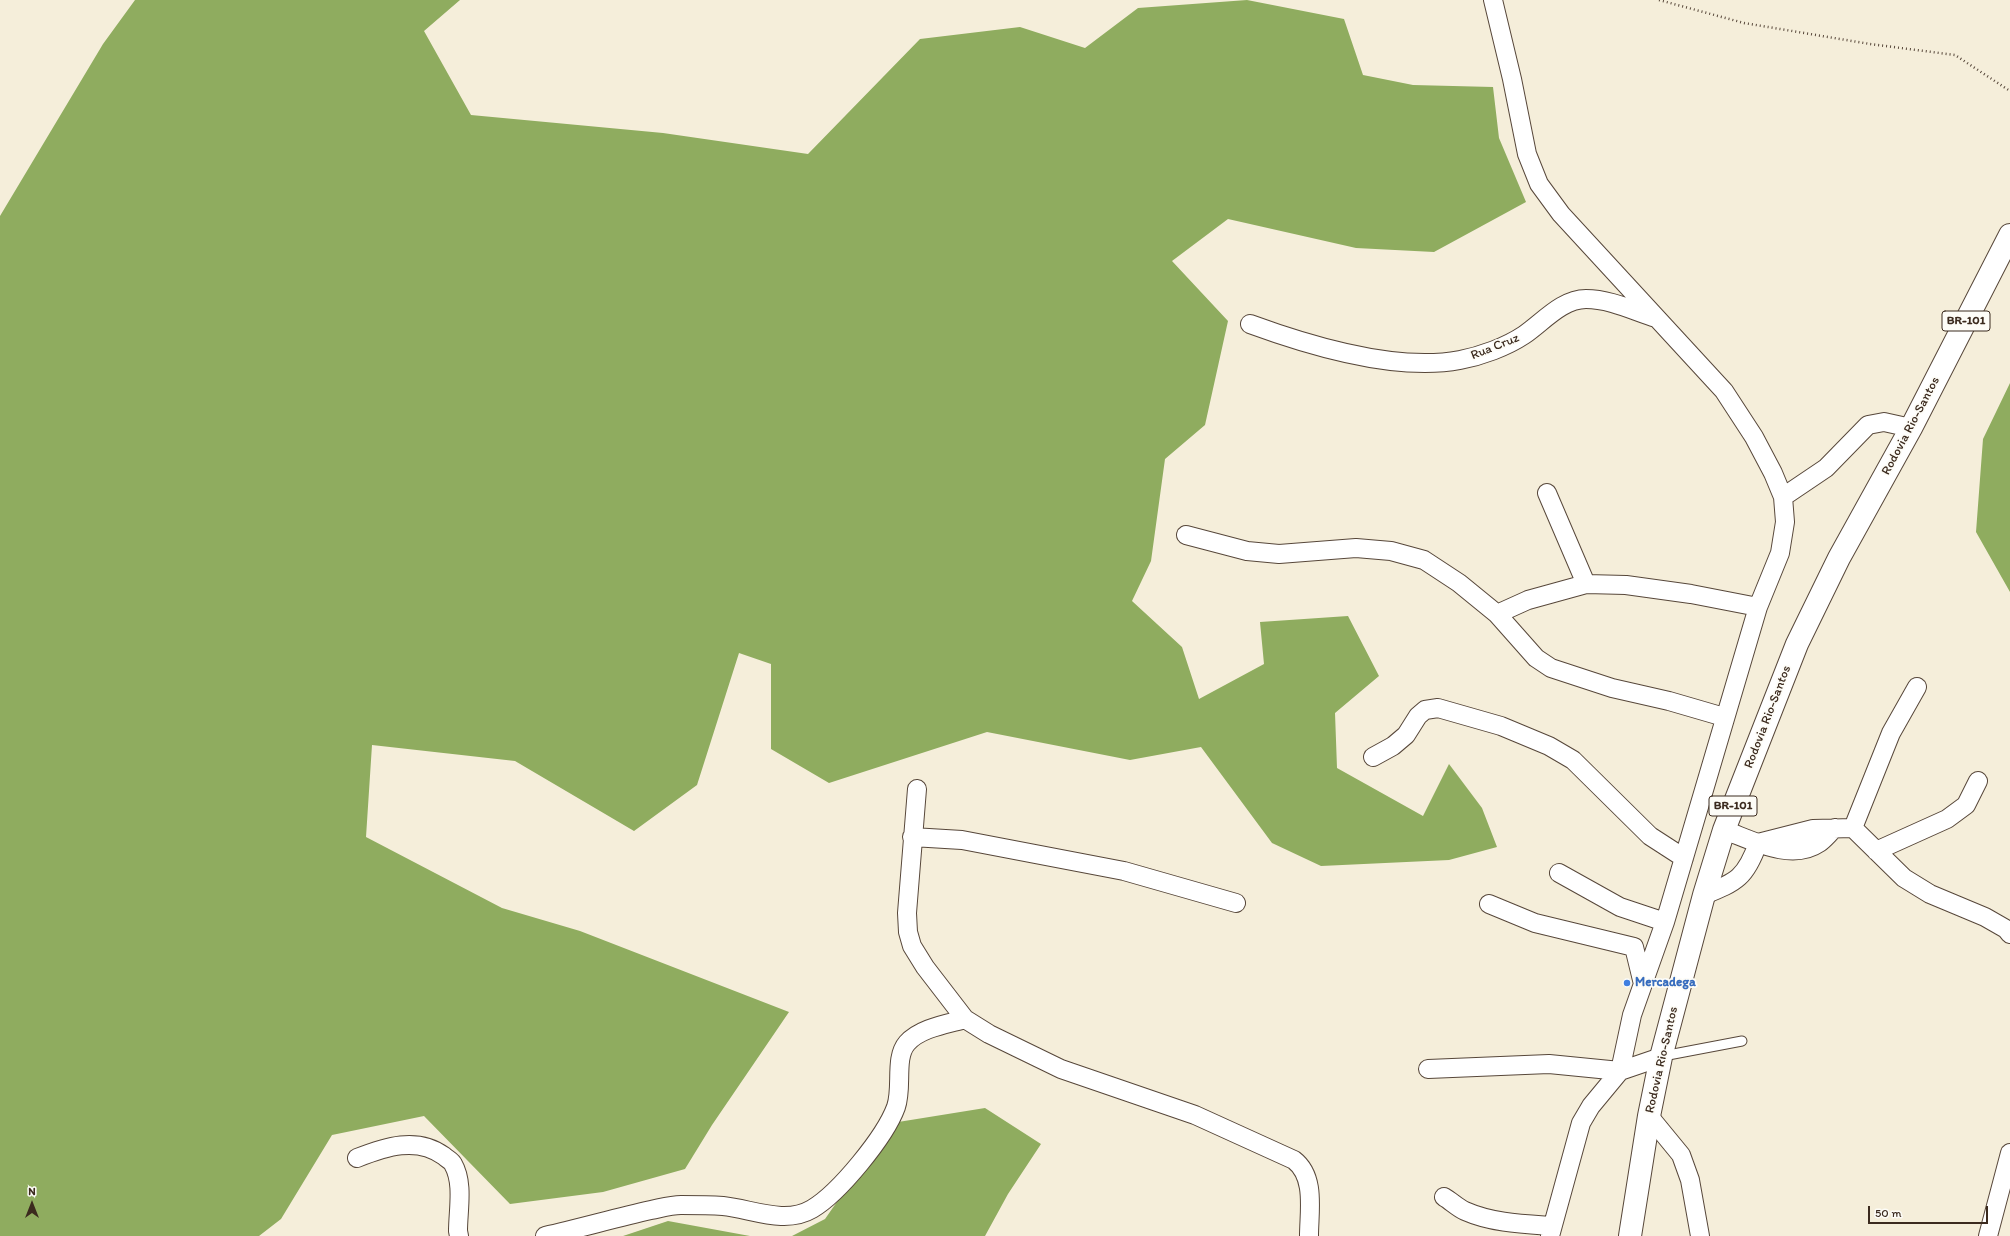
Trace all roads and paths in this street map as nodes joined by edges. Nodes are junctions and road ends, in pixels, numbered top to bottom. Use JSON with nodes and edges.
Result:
{"nodes":[{"id":1,"x":1493,"y":0,"type":"edge"},
{"id":2,"x":1659,"y":0,"type":"edge"},
{"id":3,"x":2010,"y":92,"type":"edge"},
{"id":4,"x":2010,"y":235,"type":"edge"},
{"id":5,"x":1659,"y":319,"type":"junction"},
{"id":6,"x":1250,"y":324,"type":"dead end"},
{"id":7,"x":1911,"y":428,"type":"junction"},
{"id":8,"x":1547,"y":494,"type":"dead end"},
{"id":9,"x":1783,"y":497,"type":"junction"},
{"id":10,"x":1186,"y":535,"type":"dead end"},
{"id":11,"x":1586,"y":584,"type":"junction"},
{"id":12,"x":1758,"y":606,"type":"junction"},
{"id":13,"x":1497,"y":614,"type":"junction"},
{"id":14,"x":1918,"y":687,"type":"dead end"},
{"id":15,"x":1724,"y":717,"type":"junction"},
{"id":16,"x":1373,"y":757,"type":"dead end"},
{"id":17,"x":1978,"y":782,"type":"dead end"},
{"id":18,"x":917,"y":789,"type":"dead end"},
{"id":19,"x":1853,"y":828,"type":"junction"},
{"id":20,"x":1724,"y":830,"type":"junction"},
{"id":21,"x":912,"y":837,"type":"junction"},
{"id":22,"x":1758,"y":842,"type":"junction"},
{"id":23,"x":1876,"y":851,"type":"junction"},
{"id":24,"x":1684,"y":858,"type":"junction"},
{"id":25,"x":1558,"y":873,"type":"dead end"},
{"id":26,"x":1704,"y":895,"type":"junction"},
{"id":27,"x":1236,"y":902,"type":"dead end"},
{"id":28,"x":1489,"y":904,"type":"dead end"},
{"id":29,"x":1662,"y":929,"type":"junction"},
{"id":30,"x":2010,"y":934,"type":"edge"},
{"id":31,"x":1634,"y":946,"type":"junction"},
{"id":32,"x":1643,"y":984,"type":"junction"},
{"id":33,"x":965,"y":1018,"type":"junction"},
{"id":34,"x":1742,"y":1041,"type":"dead end"},
{"id":35,"x":1661,"y":1057,"type":"junction"},
{"id":36,"x":1428,"y":1069,"type":"dead end"},
{"id":37,"x":1620,"y":1071,"type":"junction"},
{"id":38,"x":1649,"y":1116,"type":"junction"},
{"id":39,"x":2010,"y":1153,"type":"edge"},
{"id":40,"x":357,"y":1158,"type":"dead end"},
{"id":41,"x":1444,"y":1197,"type":"dead end"},
{"id":42,"x":1551,"y":1231,"type":"edge"},
{"id":43,"x":459,"y":1236,"type":"edge"},
{"id":44,"x":545,"y":1236,"type":"edge"},
{"id":45,"x":1309,"y":1236,"type":"edge"},
{"id":46,"x":1630,"y":1236,"type":"edge"},
{"id":47,"x":1700,"y":1236,"type":"edge"},
{"id":48,"x":1988,"y":1236,"type":"edge"}],
"edges":[{"from":1,"to":5,"type":"street"},
{"from":2,"to":3,"type":"path"},
{"from":4,"to":7,"type":"highway","name":"Rodovia Rio-Santos","number":"BR-101"},
{"from":5,"to":6,"type":"street","name":"Rua Cruz"},
{"from":5,"to":9,"type":"street"},
{"from":7,"to":9,"type":"street"},
{"from":7,"to":20,"type":"highway","name":"Rodovia Rio-Santos","number":"BR-101"},
{"from":8,"to":11,"type":"street"},
{"from":9,"to":12,"type":"street"},
{"from":10,"to":13,"type":"street"},
{"from":11,"to":12,"type":"street"},
{"from":11,"to":13,"type":"street"},
{"from":12,"to":15,"type":"street"},
{"from":13,"to":15,"type":"street"},
{"from":14,"to":19,"type":"street"},
{"from":15,"to":24,"type":"street"},
{"from":16,"to":24,"type":"street"},
{"from":17,"to":23,"type":"street"},
{"from":18,"to":21,"type":"street"},
{"from":19,"to":22,"type":"street"},
{"from":19,"to":23,"type":"street"},
{"from":20,"to":22,"type":"street"},
{"from":20,"to":26,"type":"highway","name":"Rodovia Rio-Santos","number":"BR-101"},
{"from":21,"to":27,"type":"street"},
{"from":21,"to":33,"type":"street"},
{"from":22,"to":26,"type":"street"},
{"from":23,"to":30,"type":"street"},
{"from":24,"to":29,"type":"street"},
{"from":25,"to":29,"type":"street"},
{"from":26,"to":35,"type":"highway","name":"Rodovia Rio-Santos","number":"BR-101"},
{"from":28,"to":31,"type":"street"},
{"from":29,"to":31,"type":"street"},
{"from":29,"to":32,"type":"street"},
{"from":31,"to":32,"type":"street"},
{"from":32,"to":37,"type":"street"},
{"from":33,"to":44,"type":"street"},
{"from":33,"to":45,"type":"street"},
{"from":34,"to":35,"type":"lane"},
{"from":35,"to":37,"type":"street"},
{"from":35,"to":38,"type":"highway","name":"Rodovia Rio-Santos","number":"BR-101"},
{"from":36,"to":37,"type":"street"},
{"from":37,"to":42,"type":"street"},
{"from":38,"to":46,"type":"highway","name":"Rodovia Rio-Santos","number":"BR-101"},
{"from":38,"to":47,"type":"street"},
{"from":39,"to":48,"type":"street"},
{"from":40,"to":43,"type":"street"},
{"from":41,"to":42,"type":"street"}]}
